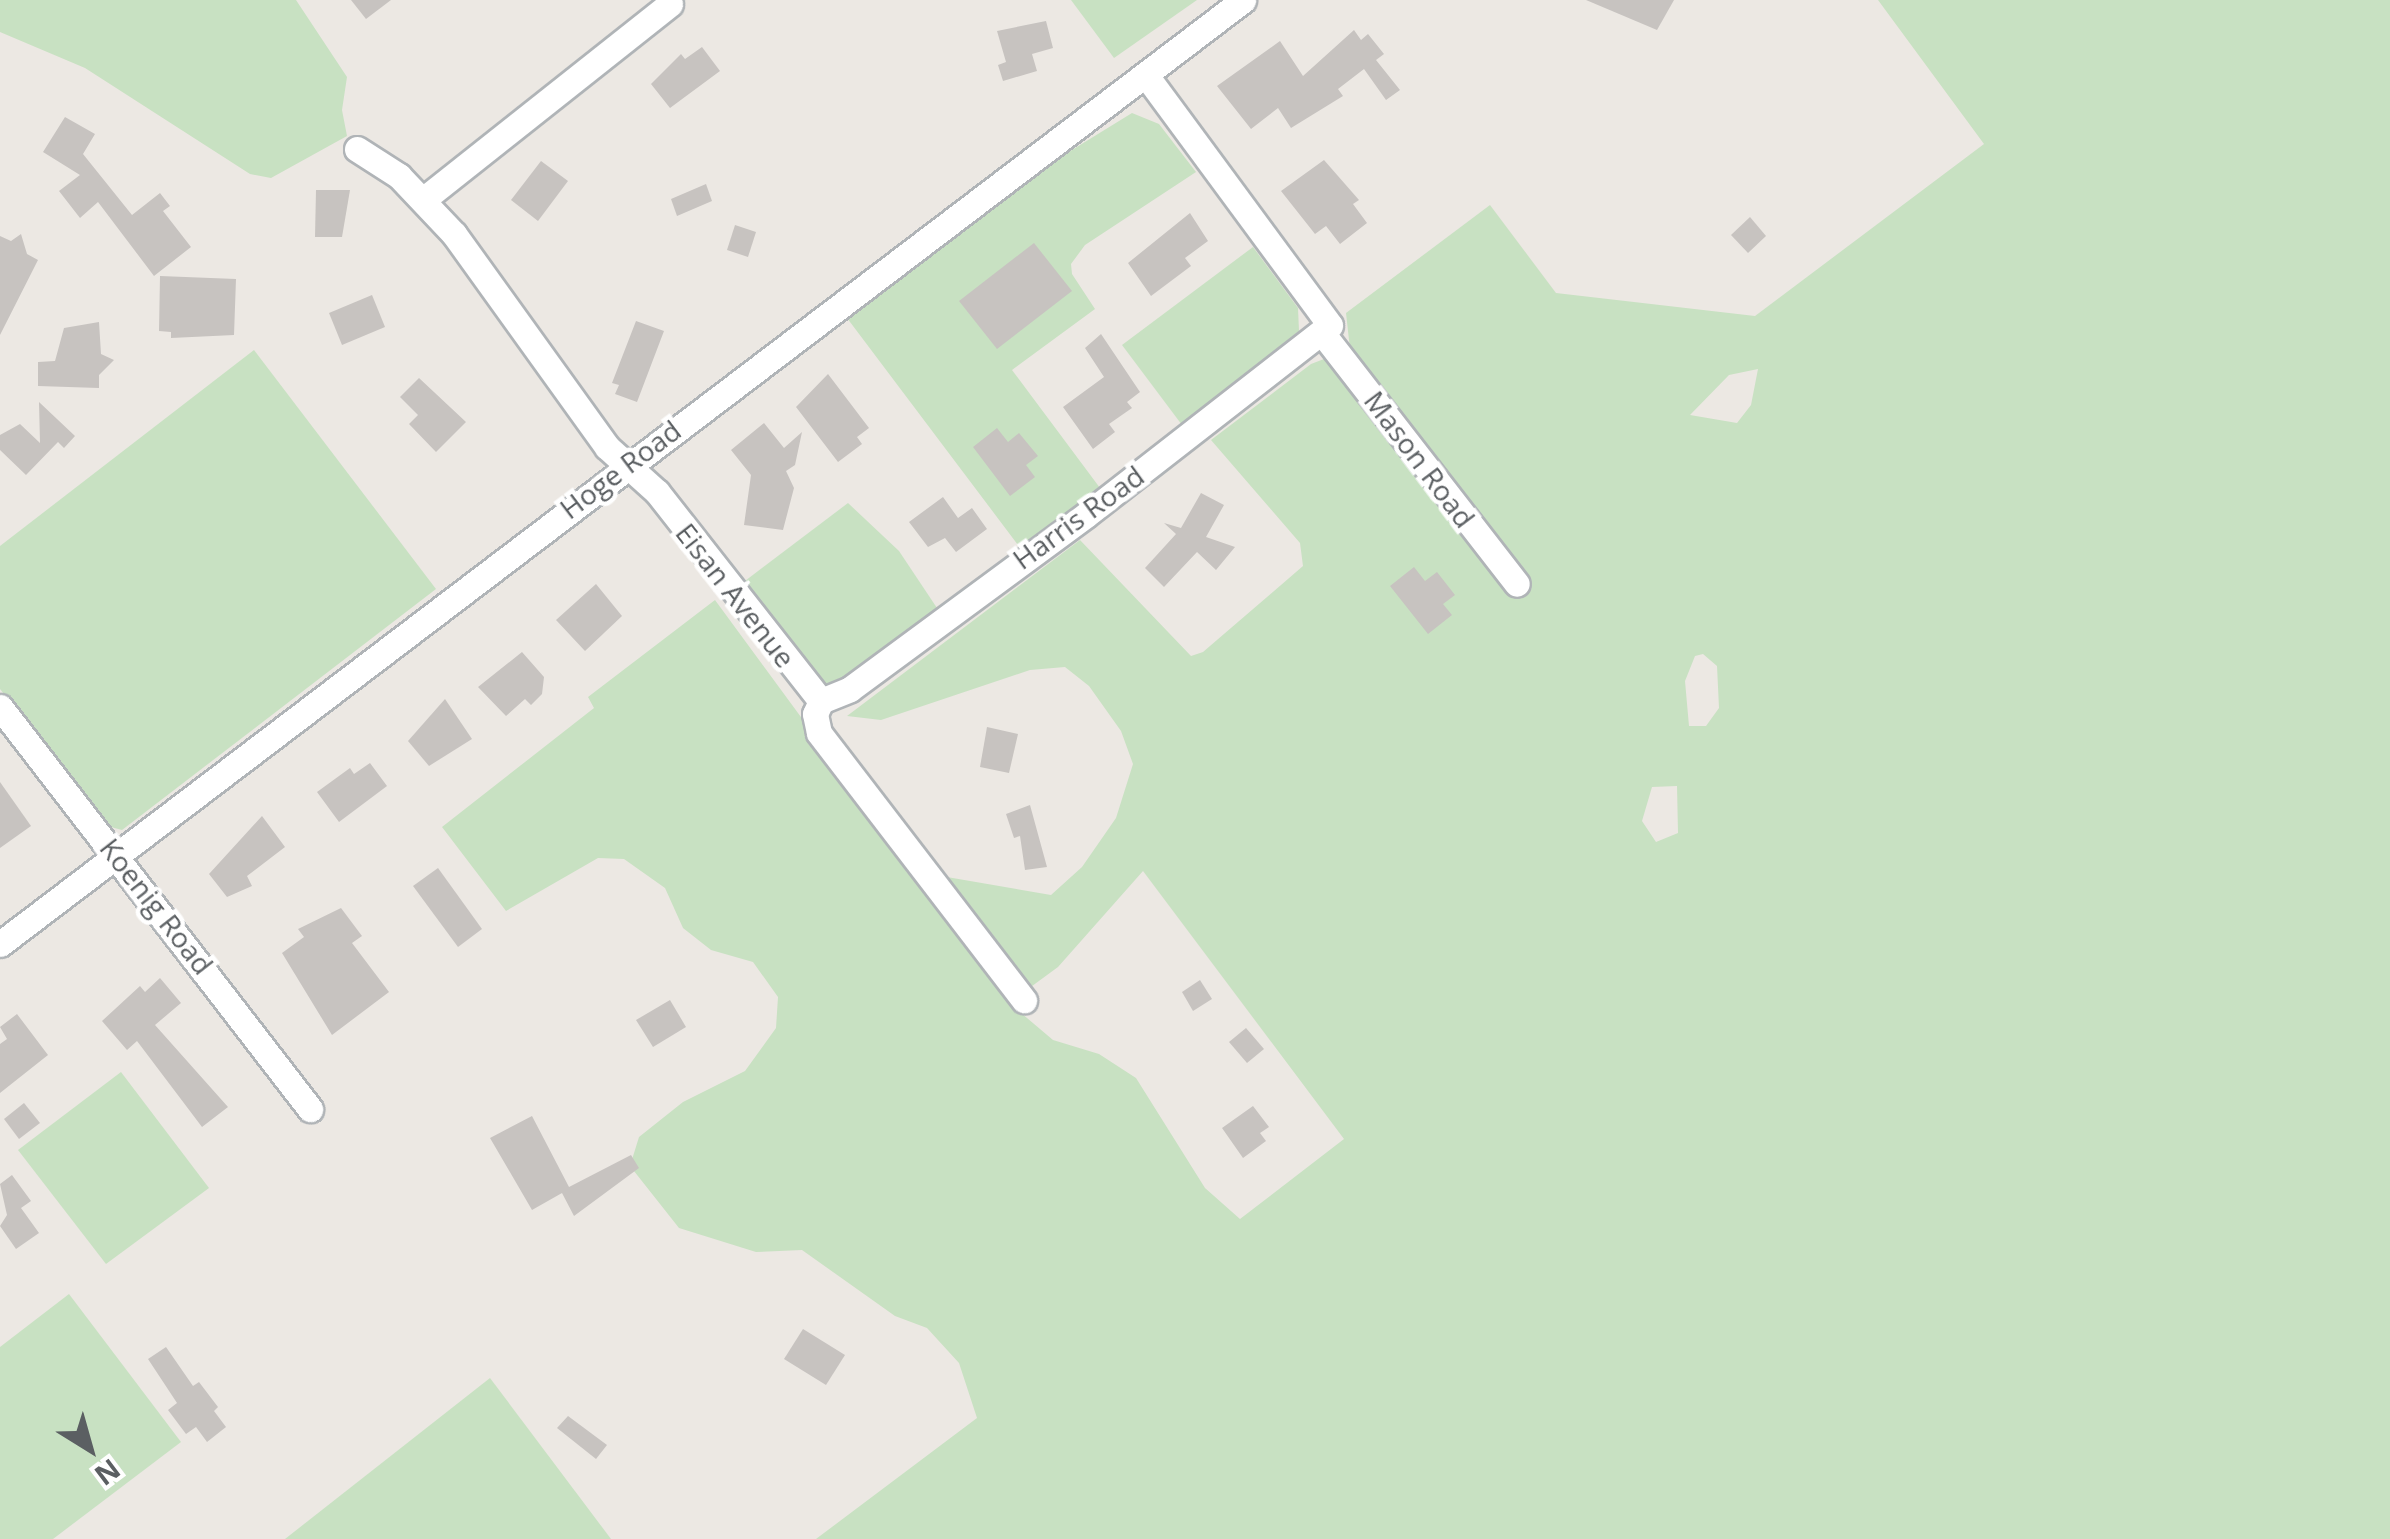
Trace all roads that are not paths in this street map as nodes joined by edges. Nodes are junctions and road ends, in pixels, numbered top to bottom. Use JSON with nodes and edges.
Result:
{"nodes":[{"id":1,"x":1244,"y":0,"type":"edge"},
{"id":2,"x":670,"y":4,"type":"dead end"},
{"id":3,"x":1147,"y":77,"type":"junction"},
{"id":4,"x":357,"y":149,"type":"dead end"},
{"id":5,"x":424,"y":200,"type":"junction"},
{"id":6,"x":1327,"y":329,"type":"junction"},
{"id":7,"x":624,"y":466,"type":"junction"},
{"id":8,"x":1517,"y":584,"type":"dead end"},
{"id":9,"x":821,"y":701,"type":"junction"},
{"id":10,"x":0,"y":707,"type":"edge"},
{"id":11,"x":117,"y":853,"type":"junction"},
{"id":12,"x":0,"y":944,"type":"edge"},
{"id":13,"x":1024,"y":1000,"type":"dead end"},
{"id":14,"x":310,"y":1108,"type":"dead end"}],
"edges":[{"from":1,"to":3,"type":"street","name":"Hoge Road"},
{"from":2,"to":5,"type":"street"},
{"from":3,"to":6,"type":"street","name":"Mason Road"},
{"from":3,"to":7,"type":"street","name":"Hoge Road"},
{"from":4,"to":5,"type":"street","name":"Eisan Avenue"},
{"from":5,"to":7,"type":"street","name":"Eisan Avenue"},
{"from":6,"to":8,"type":"street","name":"Mason Road"},
{"from":6,"to":9,"type":"street","name":"Harris Road"},
{"from":7,"to":9,"type":"street","name":"Eisan Avenue"},
{"from":7,"to":11,"type":"street","name":"Hoge Road"},
{"from":9,"to":13,"type":"street","name":"Eisan Avenue"},
{"from":10,"to":11,"type":"street","name":"Koenig Road"},
{"from":11,"to":12,"type":"street","name":"Hoge Road"},
{"from":11,"to":14,"type":"street","name":"Koenig Road"}]}
